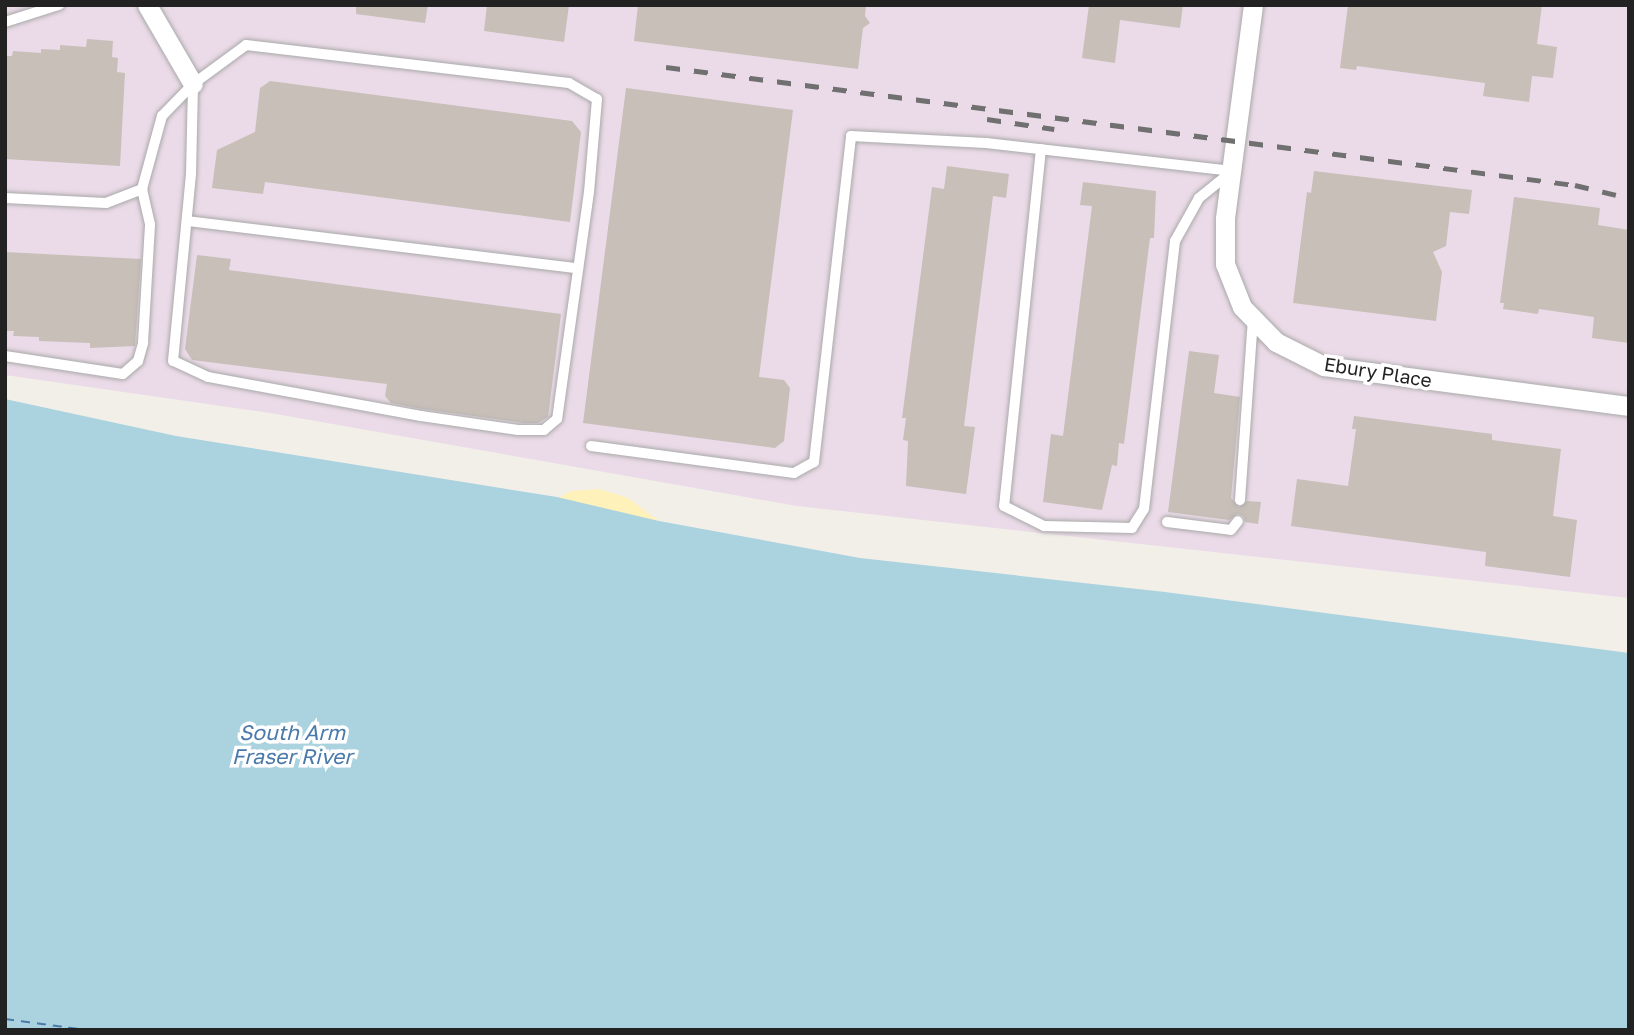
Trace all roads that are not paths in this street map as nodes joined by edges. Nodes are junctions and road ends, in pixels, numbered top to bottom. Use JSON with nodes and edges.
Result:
{"nodes":[{"id":1,"x":59,"y":5,"type":"edge"},
{"id":2,"x":147,"y":5,"type":"edge"},
{"id":3,"x":1253,"y":5,"type":"edge"},
{"id":4,"x":5,"y":22,"type":"edge"},
{"id":5,"x":193,"y":84,"type":"junction"},
{"id":6,"x":1041,"y":149,"type":"junction"},
{"id":7,"x":1232,"y":171,"type":"junction"},
{"id":8,"x":142,"y":189,"type":"junction"},
{"id":9,"x":5,"y":198,"type":"edge"},
{"id":10,"x":187,"y":221,"type":"junction"},
{"id":11,"x":578,"y":268,"type":"junction"},
{"id":12,"x":1253,"y":318,"type":"junction"},
{"id":13,"x":5,"y":356,"type":"edge"},
{"id":14,"x":1629,"y":407,"type":"edge"},
{"id":15,"x":591,"y":446,"type":"dead end"},
{"id":16,"x":1241,"y":500,"type":"dead end"},
{"id":17,"x":1167,"y":522,"type":"dead end"},
{"id":18,"x":1238,"y":522,"type":"dead end"}],
"edges":[{"from":1,"to":4,"type":"lane"},
{"from":2,"to":5,"type":"street"},
{"from":3,"to":7,"type":"street","name":"Ebury Place"},
{"from":5,"to":8,"type":"lane"},
{"from":5,"to":10,"type":"lane"},
{"from":5,"to":11,"type":"lane"},
{"from":6,"to":7,"type":"lane"},
{"from":6,"to":7,"type":"lane"},
{"from":6,"to":15,"type":"lane"},
{"from":7,"to":12,"type":"street","name":"Ebury Place"},
{"from":8,"to":9,"type":"lane"},
{"from":8,"to":13,"type":"lane"},
{"from":10,"to":11,"type":"lane"},
{"from":10,"to":11,"type":"lane"},
{"from":12,"to":14,"type":"street","name":"Ebury Place"},
{"from":12,"to":16,"type":"lane"},
{"from":17,"to":18,"type":"lane"}]}
